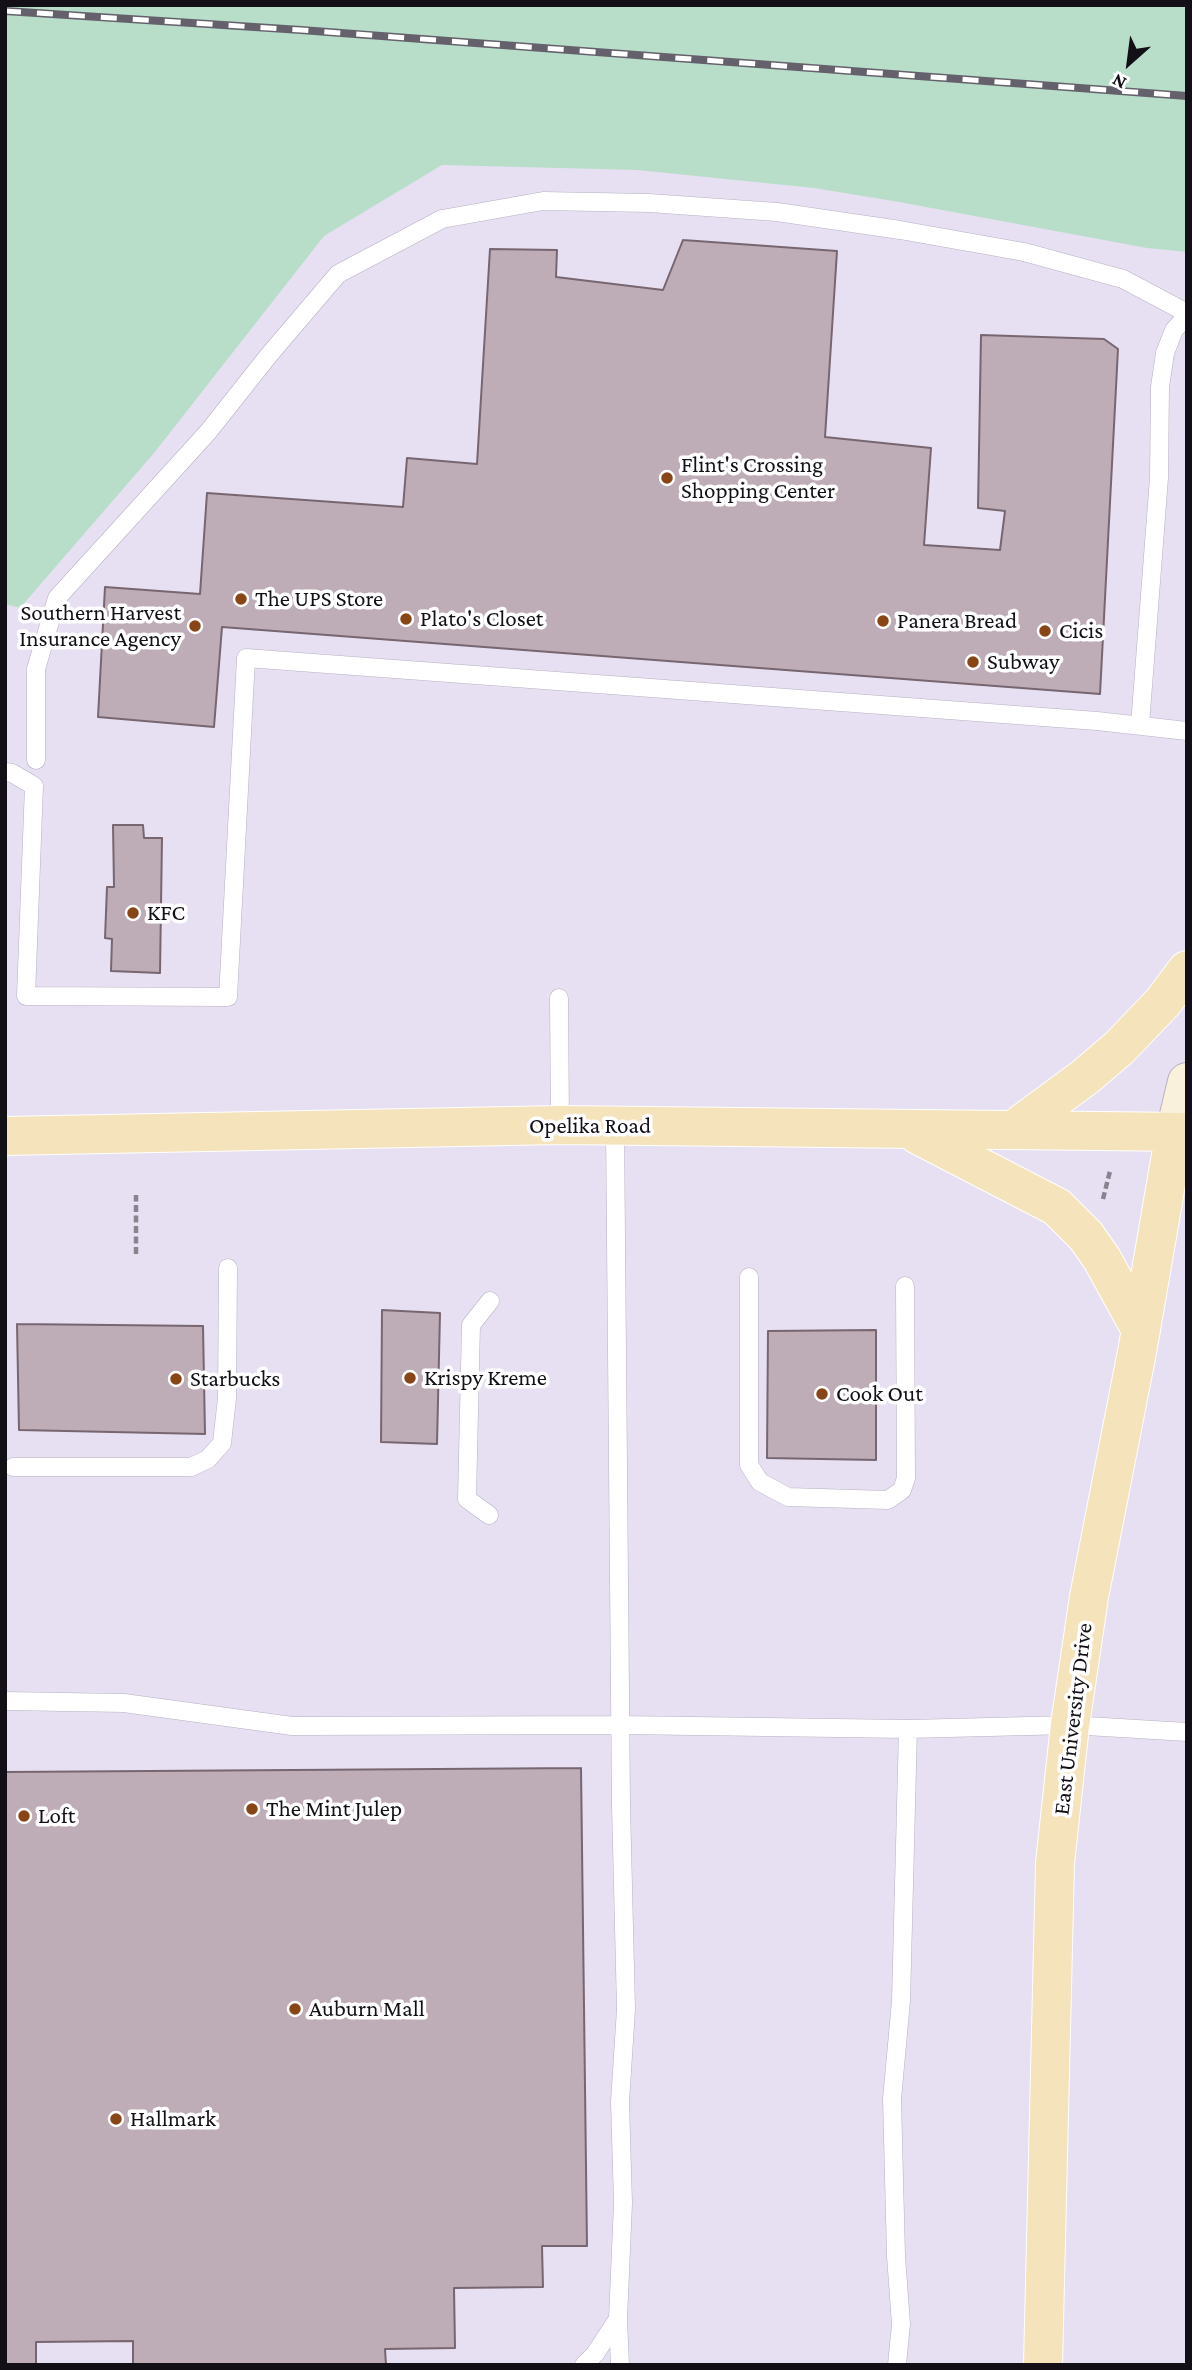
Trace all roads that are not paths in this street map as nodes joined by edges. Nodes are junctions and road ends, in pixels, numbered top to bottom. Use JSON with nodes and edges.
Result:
{"nodes":[{"id":1,"x":1187,"y":315,"type":"edge"},
{"id":2,"x":1140,"y":725,"type":"junction"},
{"id":3,"x":1187,"y":731,"type":"edge"},
{"id":4,"x":36,"y":761,"type":"dead end"},
{"id":5,"x":5,"y":772,"type":"edge"},
{"id":6,"x":1187,"y":970,"type":"edge"},
{"id":7,"x":559,"y":998,"type":"dead end"},
{"id":8,"x":1187,"y":1082,"type":"edge"},
{"id":9,"x":560,"y":1125,"type":"junction"},
{"id":10,"x":615,"y":1126,"type":"junction"},
{"id":11,"x":907,"y":1129,"type":"junction"},
{"id":12,"x":1013,"y":1130,"type":"junction"},
{"id":13,"x":1181,"y":1132,"type":"edge"},
{"id":14,"x":5,"y":1136,"type":"edge"},
{"id":15,"x":228,"y":1268,"type":"dead end"},
{"id":16,"x":748,"y":1277,"type":"dead end"},
{"id":17,"x":905,"y":1286,"type":"dead end"},
{"id":18,"x":490,"y":1301,"type":"dead end"},
{"id":19,"x":1141,"y":1330,"type":"junction"},
{"id":20,"x":13,"y":1467,"type":"dead end"},
{"id":21,"x":489,"y":1515,"type":"dead end"},
{"id":22,"x":5,"y":1701,"type":"edge"},
{"id":23,"x":621,"y":1725,"type":"junction"},
{"id":24,"x":1070,"y":1725,"type":"junction"},
{"id":25,"x":908,"y":1729,"type":"junction"},
{"id":26,"x":1187,"y":1732,"type":"edge"},
{"id":27,"x":618,"y":2319,"type":"junction"},
{"id":28,"x":584,"y":2365,"type":"edge"},
{"id":29,"x":620,"y":2365,"type":"edge"},
{"id":30,"x":897,"y":2365,"type":"edge"},
{"id":31,"x":1043,"y":2365,"type":"edge"}],
"edges":[{"from":1,"to":2,"type":"lane"},
{"from":1,"to":4,"type":"lane"},
{"from":2,"to":3,"type":"lane"},
{"from":2,"to":5,"type":"lane"},
{"from":6,"to":12,"type":"main road"},
{"from":7,"to":9,"type":"lane"},
{"from":8,"to":13,"type":"main road","name":"East University Drive"},
{"from":9,"to":10,"type":"main road","name":"Opelika Road"},
{"from":9,"to":14,"type":"main road","name":"Opelika Road"},
{"from":10,"to":11,"type":"main road","name":"Opelika Road"},
{"from":10,"to":23,"type":"lane"},
{"from":11,"to":12,"type":"main road","name":"Opelika Road"},
{"from":11,"to":19,"type":"main road"},
{"from":12,"to":13,"type":"main road","name":"Opelika Road"},
{"from":13,"to":19,"type":"main road","name":"East University Drive"},
{"from":15,"to":20,"type":"lane"},
{"from":16,"to":17,"type":"lane"},
{"from":18,"to":21,"type":"lane"},
{"from":19,"to":24,"type":"main road","name":"East University Drive"},
{"from":22,"to":23,"type":"lane"},
{"from":23,"to":25,"type":"lane"},
{"from":23,"to":27,"type":"lane"},
{"from":24,"to":25,"type":"lane"},
{"from":24,"to":26,"type":"lane"},
{"from":24,"to":31,"type":"main road","name":"East University Drive"},
{"from":25,"to":30,"type":"lane"},
{"from":27,"to":28,"type":"lane"},
{"from":27,"to":29,"type":"lane"}]}
